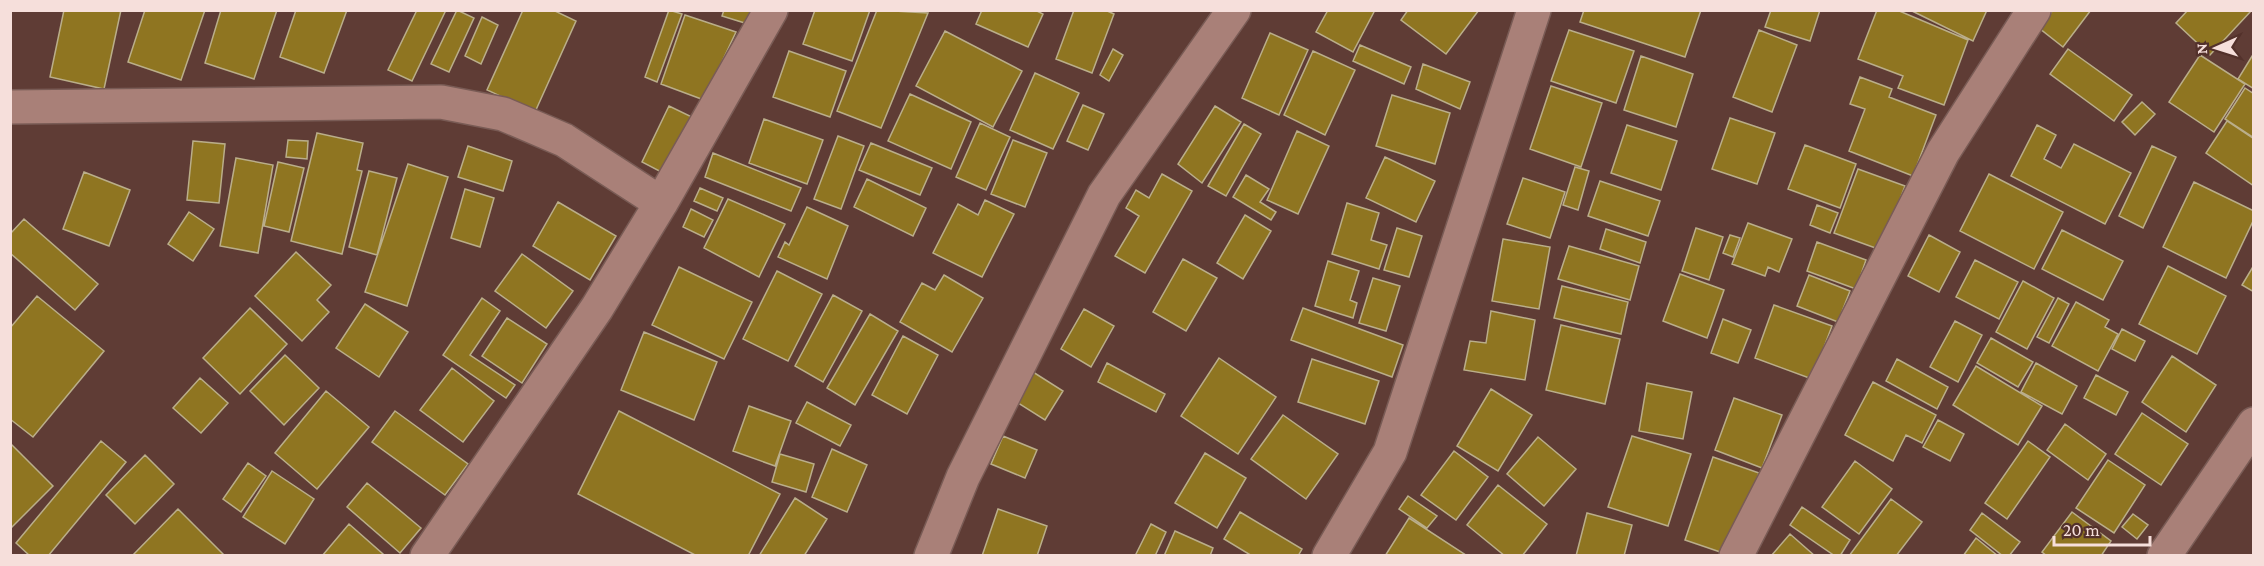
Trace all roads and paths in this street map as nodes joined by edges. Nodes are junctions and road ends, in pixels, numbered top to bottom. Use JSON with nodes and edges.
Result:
{"nodes":[{"id":1,"x":771,"y":10,"type":"edge"},
{"id":2,"x":1234,"y":10,"type":"edge"},
{"id":3,"x":1534,"y":10,"type":"edge"},
{"id":4,"x":2034,"y":10,"type":"edge"},
{"id":5,"x":10,"y":107,"type":"edge"},
{"id":6,"x":661,"y":203,"type":"junction"},
{"id":7,"x":2253,"y":424,"type":"edge"},
{"id":8,"x":428,"y":555,"type":"edge"},
{"id":9,"x":931,"y":555,"type":"edge"},
{"id":10,"x":1329,"y":555,"type":"edge"},
{"id":11,"x":1736,"y":555,"type":"edge"},
{"id":12,"x":2164,"y":555,"type":"edge"}],
"edges":[{"from":1,"to":6,"type":"street"},
{"from":2,"to":9,"type":"street"},
{"from":3,"to":10,"type":"street"},
{"from":4,"to":11,"type":"street"},
{"from":5,"to":6,"type":"street"},
{"from":6,"to":8,"type":"street"},
{"from":7,"to":12,"type":"street"}]}
